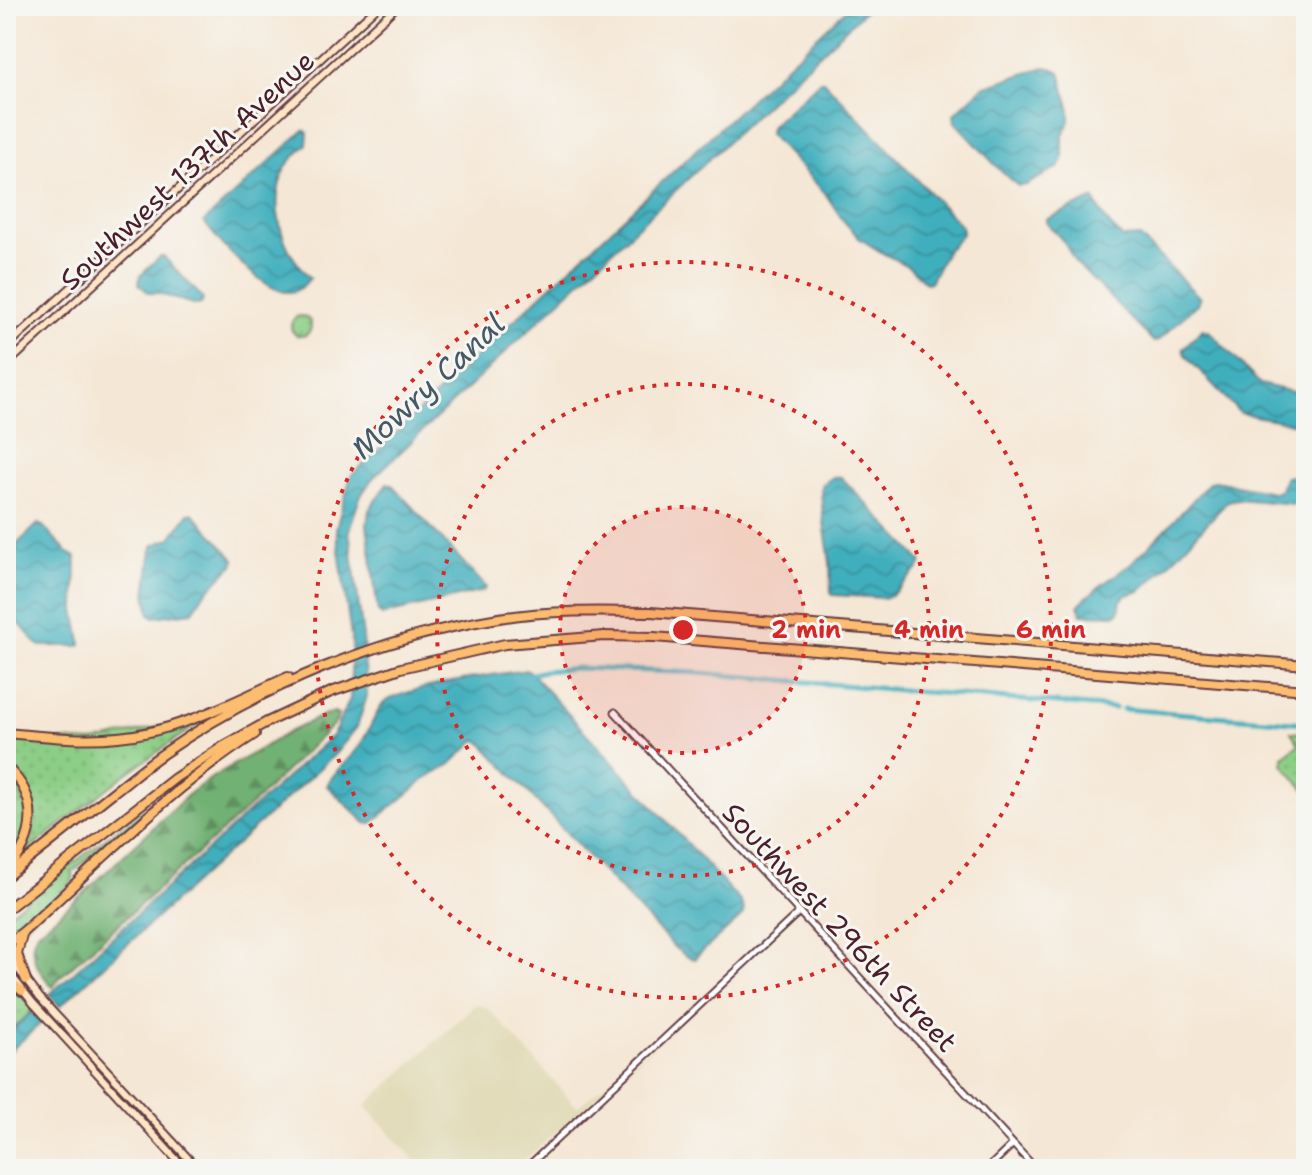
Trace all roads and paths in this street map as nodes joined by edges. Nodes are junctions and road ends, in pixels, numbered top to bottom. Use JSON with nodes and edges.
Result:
{"nodes":[{"id":1,"x":378,"y":6,"type":"edge"},
{"id":2,"x":397,"y":6,"type":"edge"},
{"id":3,"x":37,"y":319,"type":"junction"},
{"id":4,"x":45,"y":329,"type":"junction"},
{"id":5,"x":6,"y":347,"type":"edge"},
{"id":6,"x":6,"y":365,"type":"edge"},
{"id":7,"x":330,"y":664,"type":"junction"},
{"id":8,"x":1306,"y":665,"type":"edge"},
{"id":9,"x":1306,"y":690,"type":"edge"},
{"id":10,"x":298,"y":707,"type":"junction"},
{"id":11,"x":615,"y":712,"type":"dead end"},
{"id":12,"x":6,"y":733,"type":"edge"},
{"id":13,"x":6,"y":767,"type":"edge"},
{"id":14,"x":6,"y":871,"type":"edge"},
{"id":15,"x":6,"y":877,"type":"edge"},
{"id":16,"x":6,"y":910,"type":"edge"},
{"id":17,"x":799,"y":912,"type":"junction"},
{"id":18,"x":24,"y":931,"type":"junction"},
{"id":19,"x":6,"y":945,"type":"edge"},
{"id":20,"x":6,"y":953,"type":"edge"},
{"id":21,"x":6,"y":969,"type":"edge"},
{"id":22,"x":6,"y":978,"type":"edge"},
{"id":23,"x":26,"y":980,"type":"junction"},
{"id":24,"x":22,"y":991,"type":"junction"},
{"id":25,"x":1013,"y":1144,"type":"junction"},
{"id":26,"x":185,"y":1169,"type":"edge"},
{"id":27,"x":198,"y":1169,"type":"edge"},
{"id":28,"x":525,"y":1169,"type":"edge"},
{"id":29,"x":987,"y":1169,"type":"edge"},
{"id":30,"x":1036,"y":1169,"type":"edge"}],
"edges":[{"from":1,"to":3,"type":"main road","name":"Southwest 137th Avenue"},
{"from":2,"to":4,"type":"main road","name":"Southwest 137th Avenue"},
{"from":3,"to":4,"type":"main road"},
{"from":3,"to":5,"type":"main road","name":"Southwest 137th Avenue"},
{"from":4,"to":6,"type":"main road","name":"Southwest 137th Avenue"},
{"from":7,"to":8,"type":"highway"},
{"from":7,"to":12,"type":"highway"},
{"from":7,"to":15,"type":"highway"},
{"from":9,"to":10,"type":"highway"},
{"from":10,"to":16,"type":"highway"},
{"from":10,"to":18,"type":"highway"},
{"from":11,"to":17,"type":"street","name":"Southwest 296th Street"},
{"from":13,"to":14,"type":"highway"},
{"from":17,"to":25,"type":"street","name":"Southwest 296th Street"},
{"from":17,"to":28,"type":"street"},
{"from":18,"to":19,"type":"highway"},
{"from":18,"to":23,"type":"highway"},
{"from":20,"to":23,"type":"main road"},
{"from":21,"to":24,"type":"main road"},
{"from":22,"to":24,"type":"highway"},
{"from":23,"to":27,"type":"main road"},
{"from":24,"to":26,"type":"main road"},
{"from":25,"to":29,"type":"street"},
{"from":25,"to":30,"type":"street","name":"Southwest 296th Street"}]}
